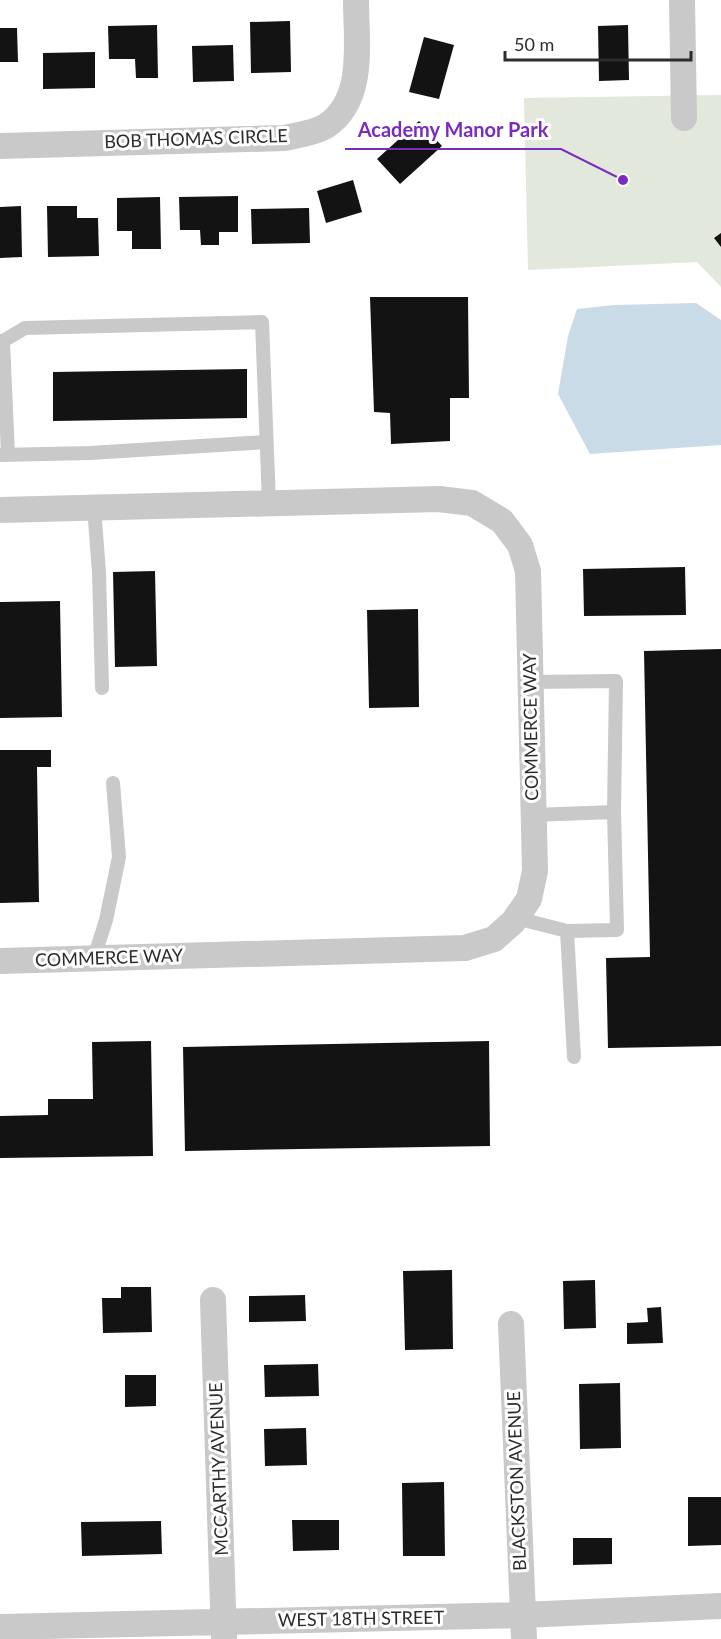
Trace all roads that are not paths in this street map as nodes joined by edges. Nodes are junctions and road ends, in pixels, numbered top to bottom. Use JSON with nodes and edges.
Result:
{"nodes":[{"id":1,"x":356,"y":0,"type":"edge"},
{"id":2,"x":682,"y":0,"type":"edge"},
{"id":3,"x":684,"y":118,"type":"dead end"},
{"id":4,"x":0,"y":146,"type":"edge"},
{"id":5,"x":2,"y":341,"type":"edge"},
{"id":6,"x":266,"y":441,"type":"junction"},
{"id":7,"x":4,"y":455,"type":"edge"},
{"id":8,"x":269,"y":503,"type":"junction"},
{"id":9,"x":94,"y":507,"type":"junction"},
{"id":10,"x":0,"y":510,"type":"edge"},
{"id":11,"x":531,"y":682,"type":"junction"},
{"id":12,"x":102,"y":688,"type":"dead end"},
{"id":13,"x":113,"y":783,"type":"dead end"},
{"id":14,"x":614,"y":812,"type":"junction"},
{"id":15,"x":533,"y":815,"type":"junction"},
{"id":16,"x":516,"y":918,"type":"junction"},
{"id":17,"x":567,"y":931,"type":"junction"},
{"id":18,"x":94,"y":958,"type":"junction"},
{"id":19,"x":0,"y":961,"type":"edge"},
{"id":20,"x":574,"y":1057,"type":"dead end"},
{"id":21,"x":213,"y":1300,"type":"dead end"},
{"id":22,"x":511,"y":1324,"type":"dead end"},
{"id":23,"x":721,"y":1606,"type":"edge"},
{"id":24,"x":0,"y":1627,"type":"edge"},
{"id":25,"x":524,"y":1627,"type":"edge"},
{"id":26,"x":224,"y":1631,"type":"edge"}],
"edges":[{"from":1,"to":4,"type":"street","name":"BOB THOMAS CIRCLE"},
{"from":2,"to":3,"type":"street"},
{"from":5,"to":6,"type":"lane"},
{"from":5,"to":7,"type":"lane"},
{"from":6,"to":7,"type":"lane"},
{"from":6,"to":8,"type":"lane"},
{"from":8,"to":9,"type":"street","name":"COMMERCE WAY"},
{"from":8,"to":11,"type":"street","name":"COMMERCE WAY"},
{"from":9,"to":10,"type":"street","name":"COMMERCE WAY"},
{"from":9,"to":12,"type":"lane"},
{"from":11,"to":14,"type":"lane"},
{"from":11,"to":15,"type":"street","name":"COMMERCE WAY"},
{"from":13,"to":18,"type":"lane"},
{"from":14,"to":15,"type":"lane"},
{"from":14,"to":17,"type":"lane"},
{"from":15,"to":16,"type":"street","name":"COMMERCE WAY"},
{"from":16,"to":17,"type":"lane"},
{"from":16,"to":18,"type":"street","name":"COMMERCE WAY"},
{"from":17,"to":20,"type":"lane"},
{"from":18,"to":19,"type":"street","name":"COMMERCE WAY"},
{"from":21,"to":26,"type":"street","name":"MCCARTHY AVENUE"},
{"from":22,"to":25,"type":"street","name":"BLACKSTON AVENUE"},
{"from":23,"to":25,"type":"street","name":"WEST 18TH STREET"},
{"from":24,"to":26,"type":"street","name":"WEST 18TH STREET"},
{"from":25,"to":26,"type":"street","name":"WEST 18TH STREET"}]}
